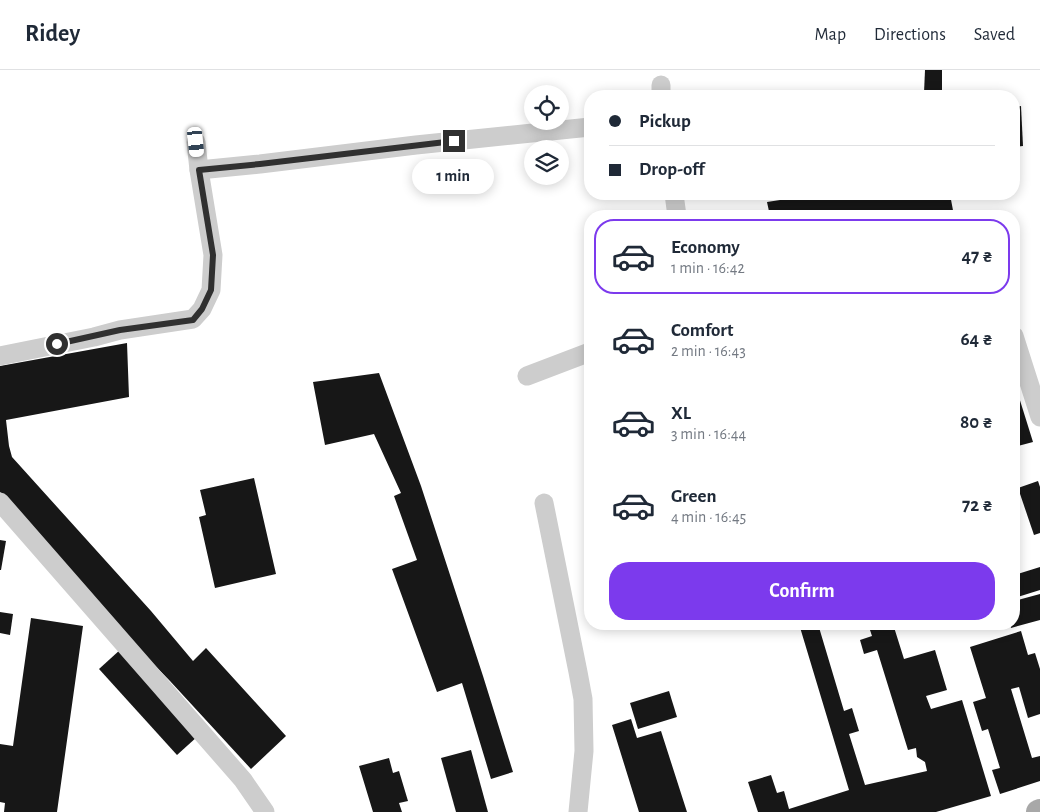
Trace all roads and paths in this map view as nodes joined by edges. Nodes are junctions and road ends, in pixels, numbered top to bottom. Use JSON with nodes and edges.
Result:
{"nodes":[{"id":1,"x":584,"y":127,"type":"edge"},
{"id":2,"x":196,"y":142,"type":"dead end"},
{"id":3,"x":199,"y":170,"type":"junction"},
{"id":4,"x":584,"y":354,"type":"edge"},
{"id":5,"x":1020,"y":355,"type":"edge"},
{"id":6,"x":0,"y":356,"type":"edge"},
{"id":7,"x":527,"y":376,"type":"dead end"},
{"id":8,"x":1040,"y":417,"type":"edge"},
{"id":9,"x":0,"y":502,"type":"edge"},
{"id":10,"x":544,"y":503,"type":"dead end"},
{"id":11,"x":265,"y":812,"type":"edge"},
{"id":12,"x":578,"y":812,"type":"edge"}],
"edges":[{"from":1,"to":3,"type":"street"},
{"from":2,"to":3,"type":"street"},
{"from":3,"to":6,"type":"street"},
{"from":4,"to":7,"type":"street"},
{"from":5,"to":8,"type":"street"},
{"from":9,"to":11,"type":"street"},
{"from":10,"to":12,"type":"street"}]}
